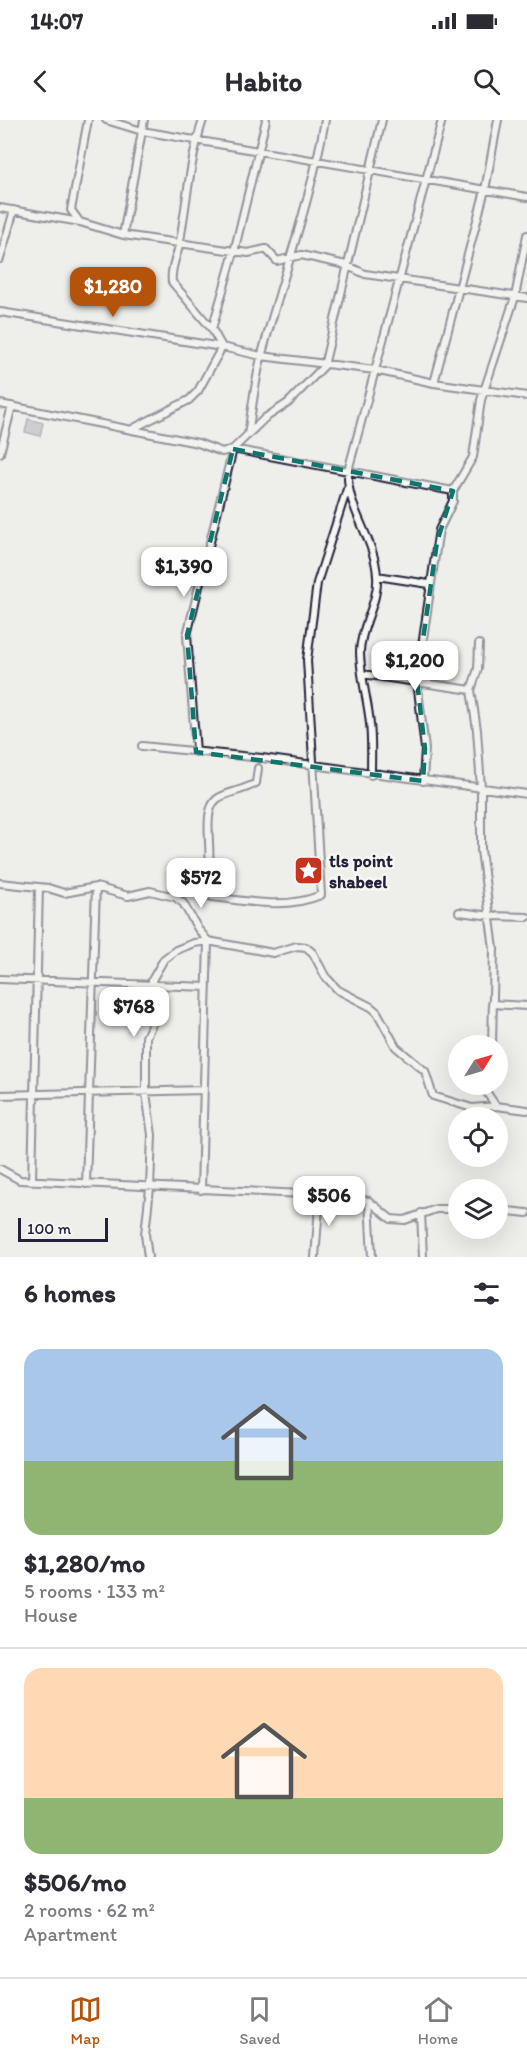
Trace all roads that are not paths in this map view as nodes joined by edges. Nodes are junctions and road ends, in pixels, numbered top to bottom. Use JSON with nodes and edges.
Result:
{"nodes":[{"id":1,"x":88,"y":120,"type":"edge"},
{"id":2,"x":106,"y":120,"type":"edge"},
{"id":3,"x":144,"y":120,"type":"edge"},
{"id":4,"x":203,"y":120,"type":"edge"},
{"id":5,"x":266,"y":120,"type":"edge"},
{"id":6,"x":326,"y":120,"type":"edge"},
{"id":7,"x":382,"y":120,"type":"edge"},
{"id":8,"x":442,"y":120,"type":"edge"},
{"id":9,"x":498,"y":120,"type":"edge"},
{"id":10,"x":142,"y":131,"type":"junction"},
{"id":11,"x":196,"y":140,"type":"junction"},
{"id":12,"x":259,"y":151,"type":"junction"},
{"id":13,"x":318,"y":162,"type":"junction"},
{"id":14,"x":371,"y":171,"type":"junction"},
{"id":15,"x":424,"y":180,"type":"junction"},
{"id":16,"x":485,"y":190,"type":"junction"},
{"id":17,"x":527,"y":197,"type":"edge"},
{"id":18,"x":0,"y":208,"type":"edge"},
{"id":19,"x":14,"y":210,"type":"junction"},
{"id":20,"x":80,"y":222,"type":"junction"},
{"id":21,"x":123,"y":235,"type":"junction"},
{"id":22,"x":527,"y":235,"type":"edge"},
{"id":23,"x":180,"y":244,"type":"junction"},
{"id":24,"x":234,"y":252,"type":"junction"},
{"id":25,"x":293,"y":255,"type":"junction"},
{"id":26,"x":0,"y":259,"type":"edge"},
{"id":27,"x":346,"y":265,"type":"junction"},
{"id":28,"x":402,"y":278,"type":"junction"},
{"id":29,"x":458,"y":289,"type":"junction"},
{"id":30,"x":515,"y":297,"type":"junction"},
{"id":31,"x":527,"y":298,"type":"edge"},
{"id":32,"x":0,"y":312,"type":"edge"},
{"id":33,"x":212,"y":329,"type":"junction"},
{"id":34,"x":222,"y":347,"type":"junction"},
{"id":35,"x":261,"y":356,"type":"junction"},
{"id":36,"x":324,"y":366,"type":"junction"},
{"id":37,"x":375,"y":370,"type":"junction"},
{"id":38,"x":434,"y":383,"type":"junction"},
{"id":39,"x":485,"y":392,"type":"junction"},
{"id":40,"x":527,"y":396,"type":"edge"},
{"id":41,"x":0,"y":404,"type":"edge"},
{"id":42,"x":12,"y":406,"type":"junction"},
{"id":43,"x":133,"y":429,"type":"junction"},
{"id":44,"x":248,"y":435,"type":"junction"},
{"id":45,"x":233,"y":449,"type":"junction"},
{"id":46,"x":0,"y":453,"type":"edge"},
{"id":47,"x":348,"y":471,"type":"junction"},
{"id":48,"x":347,"y":488,"type":"junction"},
{"id":49,"x":453,"y":491,"type":"junction"},
{"id":50,"x":377,"y":576,"type":"junction"},
{"id":51,"x":429,"y":584,"type":"junction"},
{"id":52,"x":479,"y":644,"type":"dead end"},
{"id":53,"x":362,"y":674,"type":"junction"},
{"id":54,"x":417,"y":681,"type":"junction"},
{"id":55,"x":471,"y":690,"type":"junction"},
{"id":56,"x":142,"y":746,"type":"dead end"},
{"id":57,"x":196,"y":752,"type":"junction"},
{"id":58,"x":312,"y":766,"type":"junction"},
{"id":59,"x":258,"y":768,"type":"dead end"},
{"id":60,"x":371,"y":774,"type":"junction"},
{"id":61,"x":423,"y":781,"type":"junction"},
{"id":62,"x":481,"y":788,"type":"junction"},
{"id":63,"x":527,"y":794,"type":"edge"},
{"id":64,"x":0,"y":883,"type":"edge"},
{"id":65,"x":96,"y":887,"type":"junction"},
{"id":66,"x":39,"y":888,"type":"junction"},
{"id":67,"x":175,"y":897,"type":"junction"},
{"id":68,"x":212,"y":897,"type":"dead end"},
{"id":69,"x":459,"y":912,"type":"dead end"},
{"id":70,"x":492,"y":916,"type":"junction"},
{"id":71,"x":527,"y":917,"type":"edge"},
{"id":72,"x":208,"y":941,"type":"junction"},
{"id":73,"x":0,"y":979,"type":"edge"},
{"id":74,"x":153,"y":985,"type":"junction"},
{"id":75,"x":207,"y":987,"type":"junction"},
{"id":76,"x":492,"y":1004,"type":"junction"},
{"id":77,"x":527,"y":1006,"type":"edge"},
{"id":78,"x":492,"y":1035,"type":"edge"},
{"id":79,"x":204,"y":1090,"type":"junction"},
{"id":80,"x":146,"y":1092,"type":"junction"},
{"id":81,"x":89,"y":1093,"type":"junction"},
{"id":82,"x":34,"y":1094,"type":"junction"},
{"id":83,"x":0,"y":1095,"type":"edge"},
{"id":84,"x":488,"y":1095,"type":"edge"},
{"id":85,"x":496,"y":1106,"type":"junction"},
{"id":86,"x":527,"y":1110,"type":"edge"},
{"id":87,"x":0,"y":1169,"type":"edge"},
{"id":88,"x":32,"y":1181,"type":"junction"},
{"id":89,"x":86,"y":1184,"type":"junction"},
{"id":90,"x":150,"y":1188,"type":"junction"},
{"id":91,"x":201,"y":1190,"type":"junction"},
{"id":92,"x":320,"y":1195,"type":"junction"},
{"id":93,"x":369,"y":1202,"type":"junction"},
{"id":94,"x":448,"y":1210,"type":"edge"},
{"id":95,"x":508,"y":1211,"type":"edge"},
{"id":96,"x":421,"y":1213,"type":"junction"},
{"id":97,"x":527,"y":1213,"type":"edge"},
{"id":98,"x":148,"y":1257,"type":"edge"},
{"id":99,"x":315,"y":1257,"type":"edge"},
{"id":100,"x":372,"y":1257,"type":"edge"},
{"id":101,"x":423,"y":1257,"type":"edge"}],
"edges":[{"from":1,"to":20,"type":"street"},
{"from":2,"to":10,"type":"street"},
{"from":3,"to":10,"type":"street"},
{"from":4,"to":11,"type":"street"},
{"from":5,"to":12,"type":"street"},
{"from":6,"to":13,"type":"street"},
{"from":7,"to":14,"type":"street"},
{"from":8,"to":15,"type":"street"},
{"from":9,"to":16,"type":"street"},
{"from":10,"to":11,"type":"street"},
{"from":10,"to":21,"type":"street"},
{"from":11,"to":12,"type":"street"},
{"from":11,"to":23,"type":"street"},
{"from":12,"to":13,"type":"street"},
{"from":12,"to":24,"type":"street"},
{"from":13,"to":14,"type":"street"},
{"from":13,"to":25,"type":"street"},
{"from":14,"to":15,"type":"street"},
{"from":14,"to":27,"type":"street"},
{"from":15,"to":16,"type":"street"},
{"from":15,"to":28,"type":"street"},
{"from":16,"to":17,"type":"street"},
{"from":16,"to":29,"type":"street"},
{"from":18,"to":19,"type":"street"},
{"from":19,"to":20,"type":"street"},
{"from":19,"to":26,"type":"street"},
{"from":20,"to":21,"type":"street"},
{"from":21,"to":23,"type":"street"},
{"from":22,"to":30,"type":"street"},
{"from":23,"to":24,"type":"street"},
{"from":23,"to":33,"type":"street"},
{"from":24,"to":25,"type":"street"},
{"from":24,"to":33,"type":"street"},
{"from":25,"to":27,"type":"street"},
{"from":25,"to":35,"type":"street"},
{"from":27,"to":28,"type":"street"},
{"from":27,"to":36,"type":"street"},
{"from":28,"to":29,"type":"street"},
{"from":28,"to":37,"type":"street"},
{"from":29,"to":30,"type":"street"},
{"from":29,"to":38,"type":"street"},
{"from":30,"to":31,"type":"street"},
{"from":30,"to":39,"type":"street"},
{"from":32,"to":34,"type":"street"},
{"from":33,"to":34,"type":"street"},
{"from":34,"to":35,"type":"street"},
{"from":34,"to":43,"type":"street"},
{"from":35,"to":36,"type":"street"},
{"from":35,"to":44,"type":"street"},
{"from":36,"to":37,"type":"street"},
{"from":36,"to":44,"type":"street"},
{"from":37,"to":38,"type":"street"},
{"from":37,"to":47,"type":"street"},
{"from":38,"to":39,"type":"street"},
{"from":39,"to":40,"type":"street"},
{"from":39,"to":49,"type":"street"},
{"from":41,"to":42,"type":"street"},
{"from":42,"to":43,"type":"street"},
{"from":42,"to":46,"type":"street"},
{"from":43,"to":45,"type":"street"},
{"from":44,"to":45,"type":"street"},
{"from":45,"to":47,"type":"street"},
{"from":45,"to":57,"type":"street"},
{"from":47,"to":48,"type":"street"},
{"from":47,"to":49,"type":"street"},
{"from":48,"to":50,"type":"street"},
{"from":48,"to":58,"type":"street"},
{"from":49,"to":51,"type":"street"},
{"from":50,"to":51,"type":"street"},
{"from":50,"to":53,"type":"street"},
{"from":51,"to":54,"type":"street"},
{"from":52,"to":55,"type":"street"},
{"from":53,"to":54,"type":"street"},
{"from":53,"to":60,"type":"street"},
{"from":54,"to":55,"type":"street"},
{"from":54,"to":61,"type":"street"},
{"from":55,"to":62,"type":"street"},
{"from":56,"to":57,"type":"street"},
{"from":57,"to":58,"type":"street"},
{"from":58,"to":60,"type":"street"},
{"from":58,"to":68,"type":"street"},
{"from":59,"to":67,"type":"street"},
{"from":60,"to":61,"type":"street"},
{"from":61,"to":62,"type":"street"},
{"from":62,"to":63,"type":"street"},
{"from":62,"to":70,"type":"street"},
{"from":64,"to":66,"type":"street"},
{"from":65,"to":66,"type":"street"},
{"from":65,"to":67,"type":"street"},
{"from":65,"to":81,"type":"street"},
{"from":66,"to":82,"type":"street"},
{"from":67,"to":72,"type":"street"},
{"from":69,"to":70,"type":"street"},
{"from":70,"to":71,"type":"street"},
{"from":70,"to":76,"type":"street"},
{"from":72,"to":74,"type":"street"},
{"from":72,"to":75,"type":"street"},
{"from":72,"to":85,"type":"street"},
{"from":73,"to":74,"type":"street"},
{"from":74,"to":75,"type":"street"},
{"from":74,"to":80,"type":"street"},
{"from":75,"to":79,"type":"street"},
{"from":76,"to":77,"type":"street"},
{"from":76,"to":78,"type":"street"},
{"from":79,"to":80,"type":"street"},
{"from":79,"to":91,"type":"street"},
{"from":80,"to":81,"type":"street"},
{"from":80,"to":90,"type":"street"},
{"from":81,"to":82,"type":"street"},
{"from":81,"to":89,"type":"street"},
{"from":82,"to":83,"type":"street"},
{"from":82,"to":88,"type":"street"},
{"from":84,"to":85,"type":"street"},
{"from":85,"to":86,"type":"street"},
{"from":87,"to":88,"type":"street"},
{"from":88,"to":89,"type":"street"},
{"from":89,"to":90,"type":"street"},
{"from":90,"to":91,"type":"street"},
{"from":90,"to":98,"type":"street"},
{"from":91,"to":92,"type":"street"},
{"from":92,"to":93,"type":"street"},
{"from":92,"to":99,"type":"street"},
{"from":93,"to":96,"type":"street"},
{"from":93,"to":100,"type":"street"},
{"from":94,"to":96,"type":"street"},
{"from":95,"to":97,"type":"street"},
{"from":96,"to":101,"type":"street"}]}
